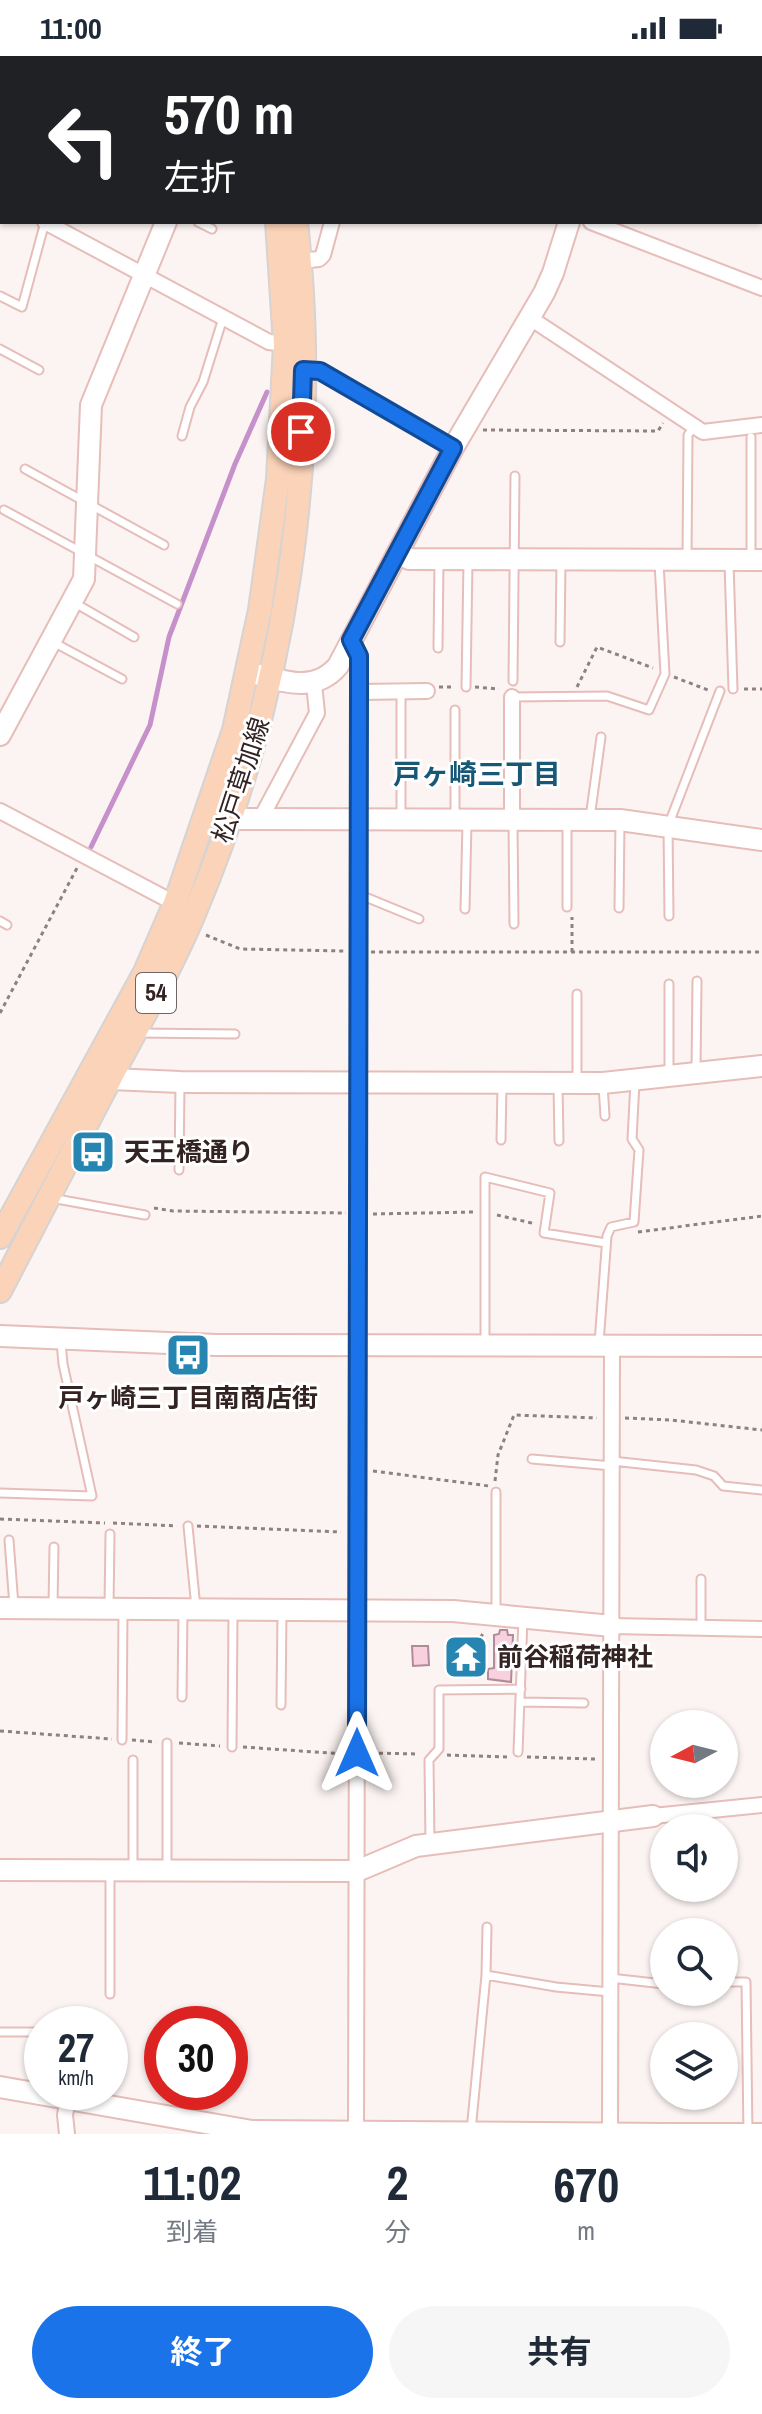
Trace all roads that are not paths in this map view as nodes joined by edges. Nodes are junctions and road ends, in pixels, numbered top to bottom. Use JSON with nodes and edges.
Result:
{"nodes":[{"id":1,"x":44,"y":224,"type":"edge"},
{"id":2,"x":49,"y":224,"type":"edge"},
{"id":3,"x":75,"y":224,"type":"edge"},
{"id":4,"x":165,"y":224,"type":"edge"},
{"id":5,"x":202,"y":224,"type":"edge"},
{"id":6,"x":277,"y":224,"type":"edge"},
{"id":7,"x":296,"y":224,"type":"edge"},
{"id":8,"x":331,"y":224,"type":"edge"},
{"id":9,"x":568,"y":224,"type":"edge"},
{"id":10,"x":596,"y":224,"type":"edge"},
{"id":11,"x":212,"y":229,"type":"dead end"},
{"id":12,"x":74,"y":238,"type":"junction"},
{"id":13,"x":300,"y":261,"type":"junction"},
{"id":14,"x":144,"y":275,"type":"junction"},
{"id":15,"x":762,"y":288,"type":"edge"},
{"id":16,"x":0,"y":296,"type":"edge"},
{"id":17,"x":223,"y":318,"type":"junction"},
{"id":18,"x":530,"y":318,"type":"junction"},
{"id":19,"x":285,"y":344,"type":"junction"},
{"id":20,"x":0,"y":349,"type":"edge"},
{"id":21,"x":39,"y":370,"type":"dead end"},
{"id":22,"x":303,"y":370,"type":"junction"},
{"id":23,"x":762,"y":425,"type":"edge"},
{"id":24,"x":692,"y":429,"type":"junction"},
{"id":25,"x":182,"y":436,"type":"dead end"},
{"id":26,"x":751,"y":437,"type":"dead end"},
{"id":27,"x":453,"y":448,"type":"junction"},
{"id":28,"x":25,"y":469,"type":"dead end"},
{"id":29,"x":515,"y":476,"type":"dead end"},
{"id":30,"x":87,"y":502,"type":"junction"},
{"id":31,"x":4,"y":510,"type":"dead end"},
{"id":32,"x":164,"y":545,"type":"dead end"},
{"id":33,"x":398,"y":553,"type":"junction"},
{"id":34,"x":85,"y":555,"type":"junction"},
{"id":35,"x":439,"y":559,"type":"junction"},
{"id":36,"x":468,"y":559,"type":"junction"},
{"id":37,"x":514,"y":559,"type":"junction"},
{"id":38,"x":561,"y":559,"type":"junction"},
{"id":39,"x":659,"y":560,"type":"junction"},
{"id":40,"x":687,"y":560,"type":"junction"},
{"id":41,"x":729,"y":560,"type":"junction"},
{"id":42,"x":757,"y":560,"type":"edge"},
{"id":43,"x":73,"y":602,"type":"junction"},
{"id":44,"x":177,"y":604,"type":"dead end"},
{"id":45,"x":134,"y":637,"type":"dead end"},
{"id":46,"x":351,"y":640,"type":"junction"},
{"id":47,"x":51,"y":641,"type":"junction"},
{"id":48,"x":560,"y":642,"type":"dead end"},
{"id":49,"x":438,"y":648,"type":"dead end"},
{"id":50,"x":248,"y":672,"type":"junction"},
{"id":51,"x":272,"y":678,"type":"junction"},
{"id":52,"x":122,"y":679,"type":"dead end"},
{"id":53,"x":513,"y":681,"type":"dead end"},
{"id":54,"x":314,"y":684,"type":"junction"},
{"id":55,"x":466,"y":687,"type":"dead end"},
{"id":56,"x":733,"y":689,"type":"road end"},
{"id":57,"x":401,"y":691,"type":"junction"},
{"id":58,"x":427,"y":691,"type":"dead end"},
{"id":59,"x":720,"y":691,"type":"road end"},
{"id":60,"x":359,"y":692,"type":"junction"},
{"id":61,"x":512,"y":697,"type":"joint"},
{"id":62,"x":455,"y":710,"type":"dead end"},
{"id":63,"x":0,"y":735,"type":"edge"},
{"id":64,"x":601,"y":737,"type":"dead end"},
{"id":65,"x":0,"y":811,"type":"edge"},
{"id":66,"x":230,"y":819,"type":"junction"},
{"id":67,"x":260,"y":820,"type":"junction"},
{"id":68,"x":359,"y":820,"type":"junction"},
{"id":69,"x":401,"y":820,"type":"junction"},
{"id":70,"x":461,"y":820,"type":"junction"},
{"id":71,"x":512,"y":820,"type":"junction"},
{"id":72,"x":567,"y":820,"type":"junction"},
{"id":73,"x":590,"y":820,"type":"junction"},
{"id":74,"x":620,"y":820,"type":"junction"},
{"id":75,"x":668,"y":826,"type":"junction"},
{"id":76,"x":762,"y":840,"type":"edge"},
{"id":77,"x":358,"y":894,"type":"junction"},
{"id":78,"x":567,"y":907,"type":"road end"},
{"id":79,"x":185,"y":908,"type":"junction"},
{"id":80,"x":619,"y":908,"type":"dead end"},
{"id":81,"x":465,"y":909,"type":"dead end"},
{"id":82,"x":669,"y":916,"type":"dead end"},
{"id":83,"x":419,"y":919,"type":"dead end"},
{"id":84,"x":514,"y":924,"type":"dead end"},
{"id":85,"x":697,"y":981,"type":"dead end"},
{"id":86,"x":669,"y":984,"type":"dead end"},
{"id":87,"x":577,"y":994,"type":"dead end"},
{"id":88,"x":135,"y":1033,"type":"junction"},
{"id":89,"x":235,"y":1034,"type":"dead end"},
{"id":90,"x":762,"y":1066,"type":"edge"},
{"id":91,"x":696,"y":1073,"type":"junction"},
{"id":92,"x":669,"y":1077,"type":"junction"},
{"id":93,"x":111,"y":1079,"type":"junction"},
{"id":94,"x":180,"y":1082,"type":"junction"},
{"id":95,"x":358,"y":1082,"type":"junction"},
{"id":96,"x":502,"y":1082,"type":"junction"},
{"id":97,"x":635,"y":1082,"type":"junction"},
{"id":98,"x":568,"y":1083,"type":"junction"},
{"id":99,"x":603,"y":1083,"type":"junction"},
{"id":100,"x":605,"y":1116,"type":"dead end"},
{"id":101,"x":501,"y":1140,"type":"dead end"},
{"id":102,"x":559,"y":1141,"type":"dead end"},
{"id":103,"x":179,"y":1170,"type":"dead end"},
{"id":104,"x":49,"y":1198,"type":"junction"},
{"id":105,"x":145,"y":1215,"type":"dead end"},
{"id":106,"x":0,"y":1237,"type":"edge"},
{"id":107,"x":607,"y":1240,"type":"junction"},
{"id":108,"x":0,"y":1291,"type":"edge"},
{"id":109,"x":0,"y":1336,"type":"edge"},
{"id":110,"x":61,"y":1339,"type":"junction"},
{"id":111,"x":358,"y":1345,"type":"junction"},
{"id":112,"x":485,"y":1345,"type":"junction"},
{"id":113,"x":605,"y":1345,"type":"junction"},
{"id":114,"x":762,"y":1346,"type":"edge"},
{"id":115,"x":532,"y":1459,"type":"dead end"},
{"id":116,"x":612,"y":1464,"type":"junction"},
{"id":117,"x":762,"y":1490,"type":"edge"},
{"id":118,"x":496,"y":1492,"type":"dead end"},
{"id":119,"x":0,"y":1493,"type":"edge"},
{"id":120,"x":188,"y":1526,"type":"road end"},
{"id":121,"x":110,"y":1534,"type":"dead end"},
{"id":122,"x":9,"y":1540,"type":"dead end"},
{"id":123,"x":54,"y":1547,"type":"dead end"},
{"id":124,"x":701,"y":1579,"type":"dead end"},
{"id":125,"x":7,"y":1608,"type":"edge"},
{"id":126,"x":53,"y":1608,"type":"junction"},
{"id":127,"x":116,"y":1610,"type":"junction"},
{"id":128,"x":189,"y":1610,"type":"junction"},
{"id":129,"x":233,"y":1610,"type":"junction"},
{"id":130,"x":282,"y":1610,"type":"junction"},
{"id":131,"x":357,"y":1610,"type":"junction"},
{"id":132,"x":496,"y":1614,"type":"junction"},
{"id":133,"x":523,"y":1616,"type":"junction"},
{"id":134,"x":612,"y":1626,"type":"junction"},
{"id":135,"x":701,"y":1629,"type":"junction"},
{"id":136,"x":762,"y":1629,"type":"edge"},
{"id":137,"x":521,"y":1689,"type":"junction"},
{"id":138,"x":182,"y":1697,"type":"dead end"},
{"id":139,"x":520,"y":1702,"type":"junction"},
{"id":140,"x":584,"y":1703,"type":"dead end"},
{"id":141,"x":281,"y":1705,"type":"dead end"},
{"id":142,"x":122,"y":1740,"type":"road end"},
{"id":143,"x":167,"y":1743,"type":"road end"},
{"id":144,"x":232,"y":1747,"type":"road end"},
{"id":145,"x":518,"y":1752,"type":"dead end"},
{"id":146,"x":133,"y":1760,"type":"dead end"},
{"id":147,"x":762,"y":1805,"type":"edge"},
{"id":148,"x":673,"y":1814,"type":"edge"},
{"id":149,"x":650,"y":1816,"type":"edge"},
{"id":150,"x":611,"y":1821,"type":"junction"},
{"id":151,"x":430,"y":1844,"type":"junction"},
{"id":152,"x":0,"y":1870,"type":"edge"},
{"id":153,"x":110,"y":1870,"type":"junction"},
{"id":154,"x":133,"y":1870,"type":"junction"},
{"id":155,"x":167,"y":1870,"type":"junction"},
{"id":156,"x":357,"y":1871,"type":"junction"},
{"id":157,"x":487,"y":1927,"type":"dead end"},
{"id":158,"x":486,"y":1975,"type":"junction"},
{"id":159,"x":738,"y":1982,"type":"edge"},
{"id":160,"x":650,"y":1984,"type":"edge"},
{"id":161,"x":610,"y":1985,"type":"junction"},
{"id":162,"x":110,"y":1994,"type":"dead end"},
{"id":163,"x":0,"y":2032,"type":"edge"},
{"id":164,"x":24,"y":2032,"type":"edge"},
{"id":165,"x":0,"y":2087,"type":"edge"},
{"id":166,"x":24,"y":2091,"type":"edge"},
{"id":167,"x":66,"y":2110,"type":"edge"},
{"id":168,"x":125,"y":2110,"type":"edge"},
{"id":169,"x":238,"y":2132,"type":"edge"},
{"id":170,"x":356,"y":2133,"type":"edge"},
{"id":171,"x":471,"y":2133,"type":"edge"},
{"id":172,"x":67,"y":2134,"type":"edge"},
{"id":173,"x":415,"y":2134,"type":"edge"},
{"id":174,"x":531,"y":2134,"type":"edge"},
{"id":175,"x":610,"y":2134,"type":"edge"},
{"id":176,"x":667,"y":2134,"type":"edge"},
{"id":177,"x":748,"y":2134,"type":"edge"},
{"id":178,"x":762,"y":2134,"type":"edge"}],
"edges":[{"from":1,"to":16,"type":"lane"},
{"from":2,"to":12,"type":"street"},
{"from":3,"to":12,"type":"lane"},
{"from":4,"to":14,"type":"street"},
{"from":5,"to":11,"type":"lane"},
{"from":6,"to":19,"type":"main road","name":"松戸草加線","number":"54"},
{"from":7,"to":13,"type":"main road","name":"松戸草加線","number":"54"},
{"from":8,"to":13,"type":"street"},
{"from":9,"to":18,"type":"street"},
{"from":10,"to":15,"type":"street"},
{"from":12,"to":14,"type":"street"},
{"from":13,"to":22,"type":"main road","name":"松戸草加線","number":"54"},
{"from":14,"to":17,"type":"street"},
{"from":14,"to":30,"type":"street"},
{"from":17,"to":19,"type":"street"},
{"from":17,"to":25,"type":"lane"},
{"from":18,"to":24,"type":"street"},
{"from":18,"to":27,"type":"street"},
{"from":19,"to":50,"type":"main road","name":"松戸草加線","number":"54"},
{"from":20,"to":21,"type":"lane"},
{"from":22,"to":27,"type":"street"},
{"from":22,"to":51,"type":"main road","name":"松戸草加線","number":"54"},
{"from":23,"to":24,"type":"street"},
{"from":24,"to":40,"type":"lane"},
{"from":26,"to":42,"type":"lane"},
{"from":27,"to":33,"type":"street"},
{"from":28,"to":30,"type":"lane"},
{"from":29,"to":37,"type":"lane"},
{"from":30,"to":32,"type":"lane"},
{"from":30,"to":34,"type":"street"},
{"from":31,"to":34,"type":"lane"},
{"from":33,"to":35,"type":"street"},
{"from":33,"to":46,"type":"street"},
{"from":34,"to":43,"type":"street"},
{"from":34,"to":44,"type":"lane"},
{"from":35,"to":36,"type":"street"},
{"from":35,"to":49,"type":"lane"},
{"from":36,"to":37,"type":"street"},
{"from":36,"to":55,"type":"lane"},
{"from":37,"to":38,"type":"street"},
{"from":37,"to":53,"type":"lane"},
{"from":38,"to":39,"type":"street"},
{"from":38,"to":48,"type":"lane"},
{"from":39,"to":40,"type":"street"},
{"from":39,"to":61,"type":"lane"},
{"from":40,"to":41,"type":"street"},
{"from":41,"to":42,"type":"street"},
{"from":41,"to":56,"type":"lane"},
{"from":43,"to":45,"type":"lane"},
{"from":43,"to":47,"type":"street"},
{"from":46,"to":54,"type":"street"},
{"from":46,"to":60,"type":"street"},
{"from":47,"to":52,"type":"lane"},
{"from":47,"to":63,"type":"street"},
{"from":50,"to":51,"type":"street"},
{"from":50,"to":79,"type":"main road","name":"松戸草加線","number":"54"},
{"from":51,"to":54,"type":"street"},
{"from":51,"to":66,"type":"main road","name":"松戸草加線","number":"54"},
{"from":54,"to":67,"type":"street"},
{"from":57,"to":58,"type":"street"},
{"from":57,"to":60,"type":"street"},
{"from":57,"to":69,"type":"lane"},
{"from":59,"to":75,"type":"lane"},
{"from":60,"to":68,"type":"street"},
{"from":61,"to":71,"type":"street"},
{"from":62,"to":70,"type":"lane"},
{"from":64,"to":73,"type":"lane"},
{"from":65,"to":79,"type":"street"},
{"from":66,"to":67,"type":"street"},
{"from":66,"to":79,"type":"main road","name":"松戸草加線","number":"54"},
{"from":67,"to":68,"type":"street"},
{"from":68,"to":69,"type":"street"},
{"from":68,"to":77,"type":"street"},
{"from":69,"to":70,"type":"street"},
{"from":70,"to":71,"type":"street"},
{"from":70,"to":81,"type":"lane"},
{"from":71,"to":72,"type":"street"},
{"from":71,"to":84,"type":"lane"},
{"from":72,"to":73,"type":"street"},
{"from":72,"to":78,"type":"lane"},
{"from":73,"to":74,"type":"street"},
{"from":74,"to":75,"type":"street"},
{"from":74,"to":80,"type":"lane"},
{"from":75,"to":76,"type":"street"},
{"from":75,"to":82,"type":"lane"},
{"from":77,"to":83,"type":"lane"},
{"from":77,"to":95,"type":"street"},
{"from":79,"to":88,"type":"main road","name":"松戸草加線","number":"54"},
{"from":79,"to":106,"type":"main road","name":"松戸草加線","number":"54"},
{"from":85,"to":91,"type":"lane"},
{"from":86,"to":92,"type":"lane"},
{"from":87,"to":98,"type":"lane"},
{"from":88,"to":89,"type":"lane"},
{"from":88,"to":93,"type":"main road","name":"松戸草加線","number":"54"},
{"from":90,"to":91,"type":"street"},
{"from":91,"to":92,"type":"street"},
{"from":92,"to":97,"type":"street"},
{"from":93,"to":94,"type":"street"},
{"from":93,"to":104,"type":"main road","name":"松戸草加線","number":"54"},
{"from":94,"to":95,"type":"street"},
{"from":94,"to":103,"type":"lane"},
{"from":95,"to":96,"type":"street"},
{"from":95,"to":111,"type":"street"},
{"from":96,"to":98,"type":"street"},
{"from":96,"to":101,"type":"lane"},
{"from":97,"to":99,"type":"street"},
{"from":97,"to":107,"type":"lane"},
{"from":98,"to":99,"type":"street"},
{"from":98,"to":102,"type":"lane"},
{"from":99,"to":100,"type":"lane"},
{"from":104,"to":105,"type":"lane"},
{"from":104,"to":108,"type":"main road","name":"松戸草加線","number":"54"},
{"from":107,"to":112,"type":"lane"},
{"from":107,"to":113,"type":"lane"},
{"from":109,"to":110,"type":"street"},
{"from":110,"to":111,"type":"street"},
{"from":110,"to":119,"type":"lane"},
{"from":111,"to":112,"type":"street"},
{"from":111,"to":131,"type":"street"},
{"from":112,"to":113,"type":"street"},
{"from":113,"to":114,"type":"street"},
{"from":113,"to":116,"type":"street"},
{"from":115,"to":116,"type":"lane"},
{"from":116,"to":117,"type":"lane"},
{"from":116,"to":134,"type":"street"},
{"from":118,"to":132,"type":"lane"},
{"from":120,"to":128,"type":"lane"},
{"from":121,"to":127,"type":"lane"},
{"from":122,"to":125,"type":"lane"},
{"from":123,"to":126,"type":"lane"},
{"from":124,"to":135,"type":"lane"},
{"from":125,"to":126,"type":"street"},
{"from":126,"to":127,"type":"street"},
{"from":127,"to":128,"type":"street"},
{"from":127,"to":142,"type":"lane"},
{"from":128,"to":129,"type":"street"},
{"from":128,"to":138,"type":"lane"},
{"from":129,"to":130,"type":"street"},
{"from":129,"to":144,"type":"lane"},
{"from":130,"to":131,"type":"street"},
{"from":130,"to":141,"type":"lane"},
{"from":131,"to":132,"type":"street"},
{"from":131,"to":156,"type":"street"},
{"from":132,"to":133,"type":"street"},
{"from":133,"to":134,"type":"street"},
{"from":133,"to":137,"type":"lane"},
{"from":134,"to":135,"type":"street"},
{"from":134,"to":150,"type":"street"},
{"from":135,"to":136,"type":"street"},
{"from":137,"to":139,"type":"lane"},
{"from":137,"to":151,"type":"lane"},
{"from":139,"to":140,"type":"lane"},
{"from":139,"to":145,"type":"lane"},
{"from":143,"to":155,"type":"lane"},
{"from":146,"to":154,"type":"lane"},
{"from":147,"to":148,"type":"street"},
{"from":149,"to":150,"type":"street"},
{"from":150,"to":151,"type":"street"},
{"from":150,"to":161,"type":"street"},
{"from":151,"to":156,"type":"street"},
{"from":152,"to":153,"type":"street"},
{"from":153,"to":154,"type":"street"},
{"from":153,"to":162,"type":"lane"},
{"from":154,"to":155,"type":"street"},
{"from":155,"to":156,"type":"street"},
{"from":156,"to":170,"type":"street"},
{"from":157,"to":158,"type":"lane"},
{"from":158,"to":161,"type":"lane"},
{"from":158,"to":171,"type":"lane"},
{"from":159,"to":177,"type":"lane"},
{"from":160,"to":161,"type":"lane"},
{"from":161,"to":175,"type":"street"},
{"from":163,"to":164,"type":"lane"},
{"from":165,"to":166,"type":"street"},
{"from":167,"to":172,"type":"street"},
{"from":168,"to":169,"type":"street"},
{"from":169,"to":170,"type":"street"},
{"from":170,"to":173,"type":"street"},
{"from":171,"to":173,"type":"street"},
{"from":171,"to":174,"type":"street"},
{"from":174,"to":175,"type":"street"},
{"from":175,"to":176,"type":"street"},
{"from":176,"to":177,"type":"street"},
{"from":177,"to":178,"type":"street"}]}
